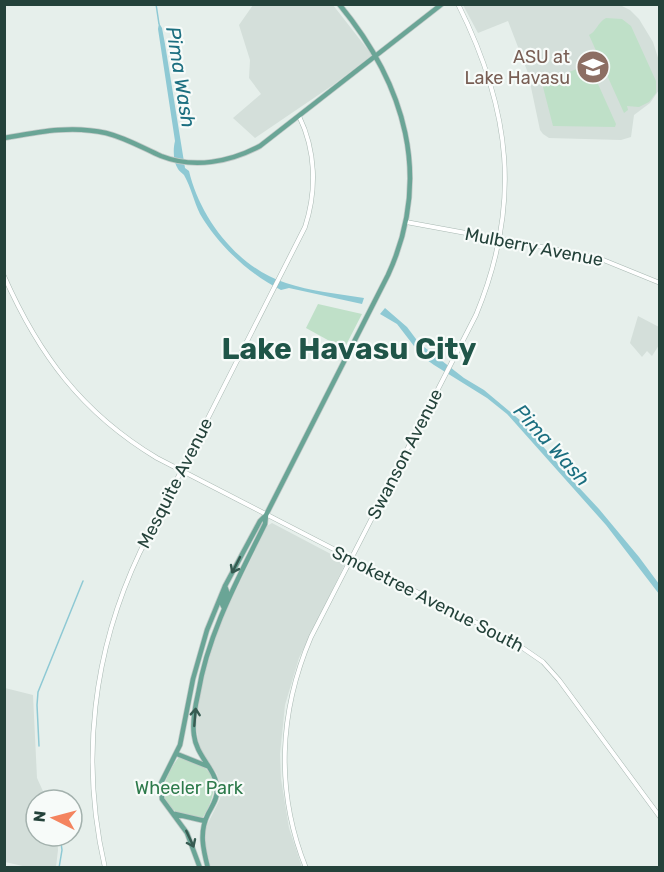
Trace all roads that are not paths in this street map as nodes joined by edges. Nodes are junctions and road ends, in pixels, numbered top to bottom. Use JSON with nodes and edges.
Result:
{"nodes":[{"id":1,"x":339,"y":4,"type":"edge"},
{"id":2,"x":442,"y":4,"type":"edge"},
{"id":3,"x":458,"y":4,"type":"edge"},
{"id":4,"x":376,"y":55,"type":"junction"},
{"id":5,"x":299,"y":116,"type":"junction"},
{"id":6,"x":4,"y":138,"type":"edge"},
{"id":7,"x":406,"y":222,"type":"junction"},
{"id":8,"x":500,"y":239,"type":"junction"},
{"id":9,"x":4,"y":276,"type":"edge"},
{"id":10,"x":660,"y":283,"type":"edge"},
{"id":11,"x":181,"y":471,"type":"junction"},
{"id":12,"x":266,"y":515,"type":"junction"},
{"id":13,"x":351,"y":559,"type":"junction"},
{"id":14,"x":225,"y":586,"type":"junction"},
{"id":15,"x":224,"y":608,"type":"junction"},
{"id":16,"x":177,"y":754,"type":"junction"},
{"id":17,"x":207,"y":766,"type":"junction"},
{"id":18,"x":175,"y":813,"type":"junction"},
{"id":19,"x":660,"y":817,"type":"edge"},
{"id":20,"x":205,"y":821,"type":"junction"},
{"id":21,"x":105,"y":867,"type":"edge"},
{"id":22,"x":200,"y":867,"type":"edge"},
{"id":23,"x":208,"y":867,"type":"edge"},
{"id":24,"x":306,"y":867,"type":"edge"}],
"edges":[{"from":1,"to":4,"type":"main road"},
{"from":2,"to":4,"type":"main road"},
{"from":3,"to":8,"type":"street","name":"Swanson Avenue"},
{"from":4,"to":5,"type":"main road"},
{"from":4,"to":7,"type":"main road"},
{"from":5,"to":6,"type":"main road"},
{"from":5,"to":11,"type":"street","name":"Mesquite Avenue"},
{"from":7,"to":8,"type":"street","name":"Mulberry Avenue"},
{"from":7,"to":12,"type":"main road"},
{"from":8,"to":10,"type":"street","name":"Mulberry Avenue"},
{"from":8,"to":13,"type":"street","name":"Swanson Avenue"},
{"from":9,"to":11,"type":"street","name":"Smoketree Avenue South"},
{"from":11,"to":12,"type":"street","name":"Smoketree Avenue South"},
{"from":11,"to":21,"type":"street","name":"Mesquite Avenue"},
{"from":12,"to":13,"type":"street","name":"Smoketree Avenue South"},
{"from":12,"to":14,"type":"main road","one_way":true},
{"from":12,"to":15,"type":"main road"},
{"from":13,"to":19,"type":"street","name":"Smoketree Avenue South"},
{"from":13,"to":24,"type":"street","name":"Swanson Avenue"},
{"from":14,"to":15,"type":"main road"},
{"from":14,"to":16,"type":"main road"},
{"from":17,"to":15,"type":"main road","one_way":true},
{"from":16,"to":17,"type":"main road"},
{"from":16,"to":18,"type":"main road"},
{"from":17,"to":20,"type":"main road"},
{"from":18,"to":20,"type":"main road"},
{"from":18,"to":22,"type":"main road","one_way":true},
{"from":20,"to":23,"type":"main road"}]}
